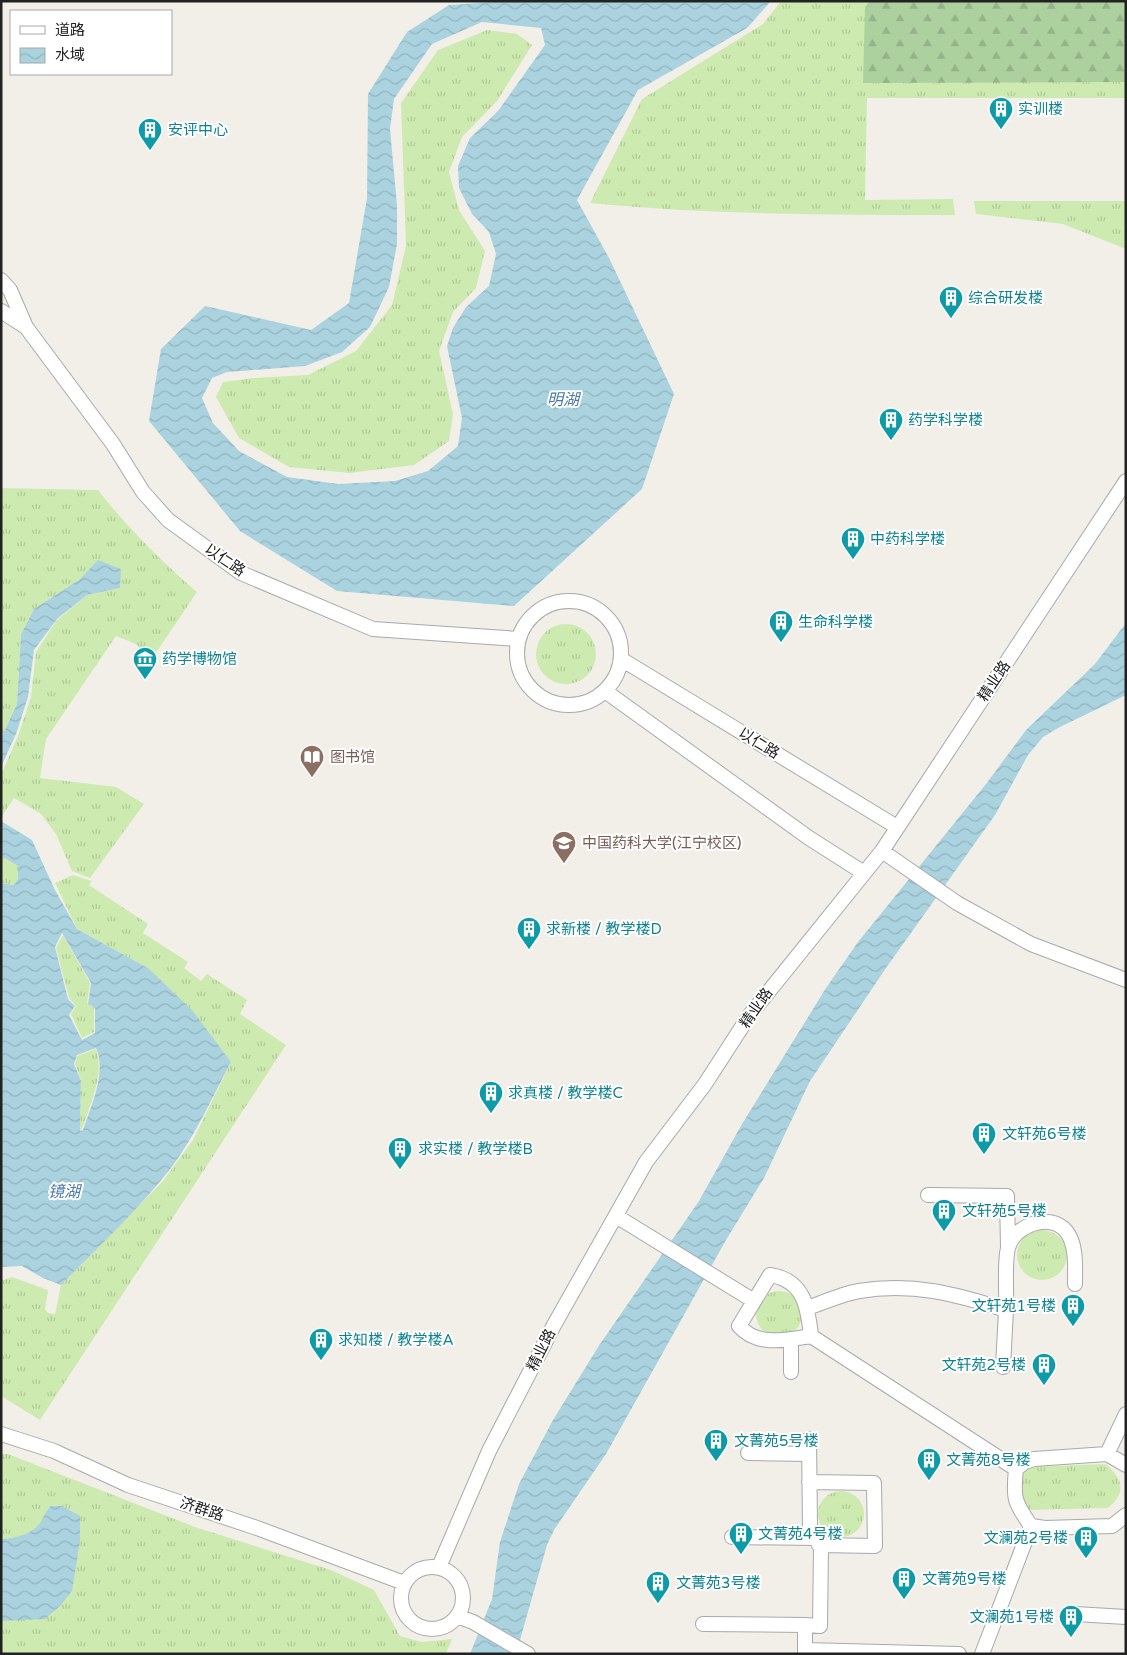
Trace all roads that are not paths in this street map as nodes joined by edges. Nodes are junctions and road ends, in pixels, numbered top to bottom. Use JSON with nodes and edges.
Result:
{"nodes":[{"id":1,"x":1,"y":280,"type":"edge"},
{"id":2,"x":1,"y":311,"type":"edge"},
{"id":3,"x":26,"y":327,"type":"junction"},
{"id":4,"x":1126,"y":481,"type":"edge"},
{"id":5,"x":519,"y":638,"type":"junction"},
{"id":6,"x":621,"y":659,"type":"junction"},
{"id":7,"x":605,"y":691,"type":"junction"},
{"id":8,"x":897,"y":827,"type":"junction"},
{"id":9,"x":882,"y":850,"type":"junction"},
{"id":10,"x":864,"y":873,"type":"junction"},
{"id":11,"x":1126,"y":980,"type":"edge"},
{"id":12,"x":928,"y":1195,"type":"dead end"},
{"id":13,"x":616,"y":1216,"type":"junction"},
{"id":14,"x":1008,"y":1248,"type":"junction"},
{"id":15,"x":1075,"y":1284,"type":"dead end"},
{"id":16,"x":754,"y":1301,"type":"junction"},
{"id":17,"x":808,"y":1308,"type":"junction"},
{"id":18,"x":1006,"y":1310,"type":"junction"},
{"id":19,"x":811,"y":1336,"type":"junction"},
{"id":20,"x":791,"y":1340,"type":"junction"},
{"id":21,"x":1003,"y":1368,"type":"dead end"},
{"id":22,"x":791,"y":1372,"type":"dead end"},
{"id":23,"x":1126,"y":1414,"type":"edge"},
{"id":24,"x":1,"y":1434,"type":"edge"},
{"id":25,"x":809,"y":1439,"type":"dead end"},
{"id":26,"x":748,"y":1453,"type":"dead end"},
{"id":27,"x":809,"y":1454,"type":"junction"},
{"id":28,"x":1107,"y":1454,"type":"junction"},
{"id":29,"x":1126,"y":1465,"type":"edge"},
{"id":30,"x":1016,"y":1469,"type":"junction"},
{"id":31,"x":809,"y":1482,"type":"junction"},
{"id":32,"x":1126,"y":1515,"type":"edge"},
{"id":33,"x":1031,"y":1526,"type":"junction"},
{"id":34,"x":732,"y":1537,"type":"dead end"},
{"id":35,"x":818,"y":1542,"type":"junction"},
{"id":36,"x":439,"y":1567,"type":"junction"},
{"id":37,"x":404,"y":1583,"type":"junction"},
{"id":38,"x":1075,"y":1614,"type":"dead end"},
{"id":39,"x":457,"y":1616,"type":"junction"},
{"id":40,"x":1126,"y":1617,"type":"edge"},
{"id":41,"x":703,"y":1624,"type":"dead end"},
{"id":42,"x":805,"y":1625,"type":"junction"},
{"id":43,"x":805,"y":1652,"type":"edge"},
{"id":44,"x":528,"y":1654,"type":"edge"},
{"id":45,"x":959,"y":1654,"type":"edge"},
{"id":46,"x":982,"y":1654,"type":"edge"}],
"edges":[{"from":1,"to":3,"type":"street","name":"以仁路"},
{"from":2,"to":3,"type":"street","name":"以仁路"},
{"from":3,"to":5,"type":"street","name":"以仁路"},
{"from":4,"to":8,"type":"street","name":"精业路"},
{"from":5,"to":6,"type":"street"},
{"from":5,"to":7,"type":"street"},
{"from":6,"to":7,"type":"street"},
{"from":6,"to":8,"type":"street","name":"以仁路"},
{"from":7,"to":10,"type":"street"},
{"from":8,"to":9,"type":"street","name":"精业路"},
{"from":9,"to":10,"type":"street","name":"精业路"},
{"from":9,"to":11,"type":"street"},
{"from":10,"to":13,"type":"street","name":"精业路"},
{"from":12,"to":14,"type":"street"},
{"from":13,"to":16,"type":"street"},
{"from":13,"to":36,"type":"street","name":"精业路"},
{"from":14,"to":15,"type":"street"},
{"from":14,"to":18,"type":"street"},
{"from":16,"to":17,"type":"street"},
{"from":16,"to":20,"type":"street"},
{"from":17,"to":18,"type":"street"},
{"from":17,"to":19,"type":"street"},
{"from":18,"to":21,"type":"street"},
{"from":19,"to":20,"type":"street"},
{"from":19,"to":30,"type":"street"},
{"from":20,"to":22,"type":"street"},
{"from":23,"to":28,"type":"street"},
{"from":24,"to":37,"type":"street","name":"济群路"},
{"from":25,"to":27,"type":"street"},
{"from":26,"to":27,"type":"street"},
{"from":27,"to":31,"type":"street"},
{"from":28,"to":29,"type":"street"},
{"from":28,"to":30,"type":"street"},
{"from":30,"to":33,"type":"street"},
{"from":31,"to":35,"type":"street"},
{"from":31,"to":35,"type":"street"},
{"from":32,"to":33,"type":"street"},
{"from":33,"to":46,"type":"street"},
{"from":34,"to":35,"type":"street"},
{"from":35,"to":42,"type":"street"},
{"from":36,"to":37,"type":"street"},
{"from":36,"to":39,"type":"street"},
{"from":37,"to":39,"type":"street"},
{"from":38,"to":40,"type":"street"},
{"from":39,"to":44,"type":"street"},
{"from":41,"to":42,"type":"street"},
{"from":42,"to":43,"type":"street"},
{"from":43,"to":45,"type":"street"}]}
